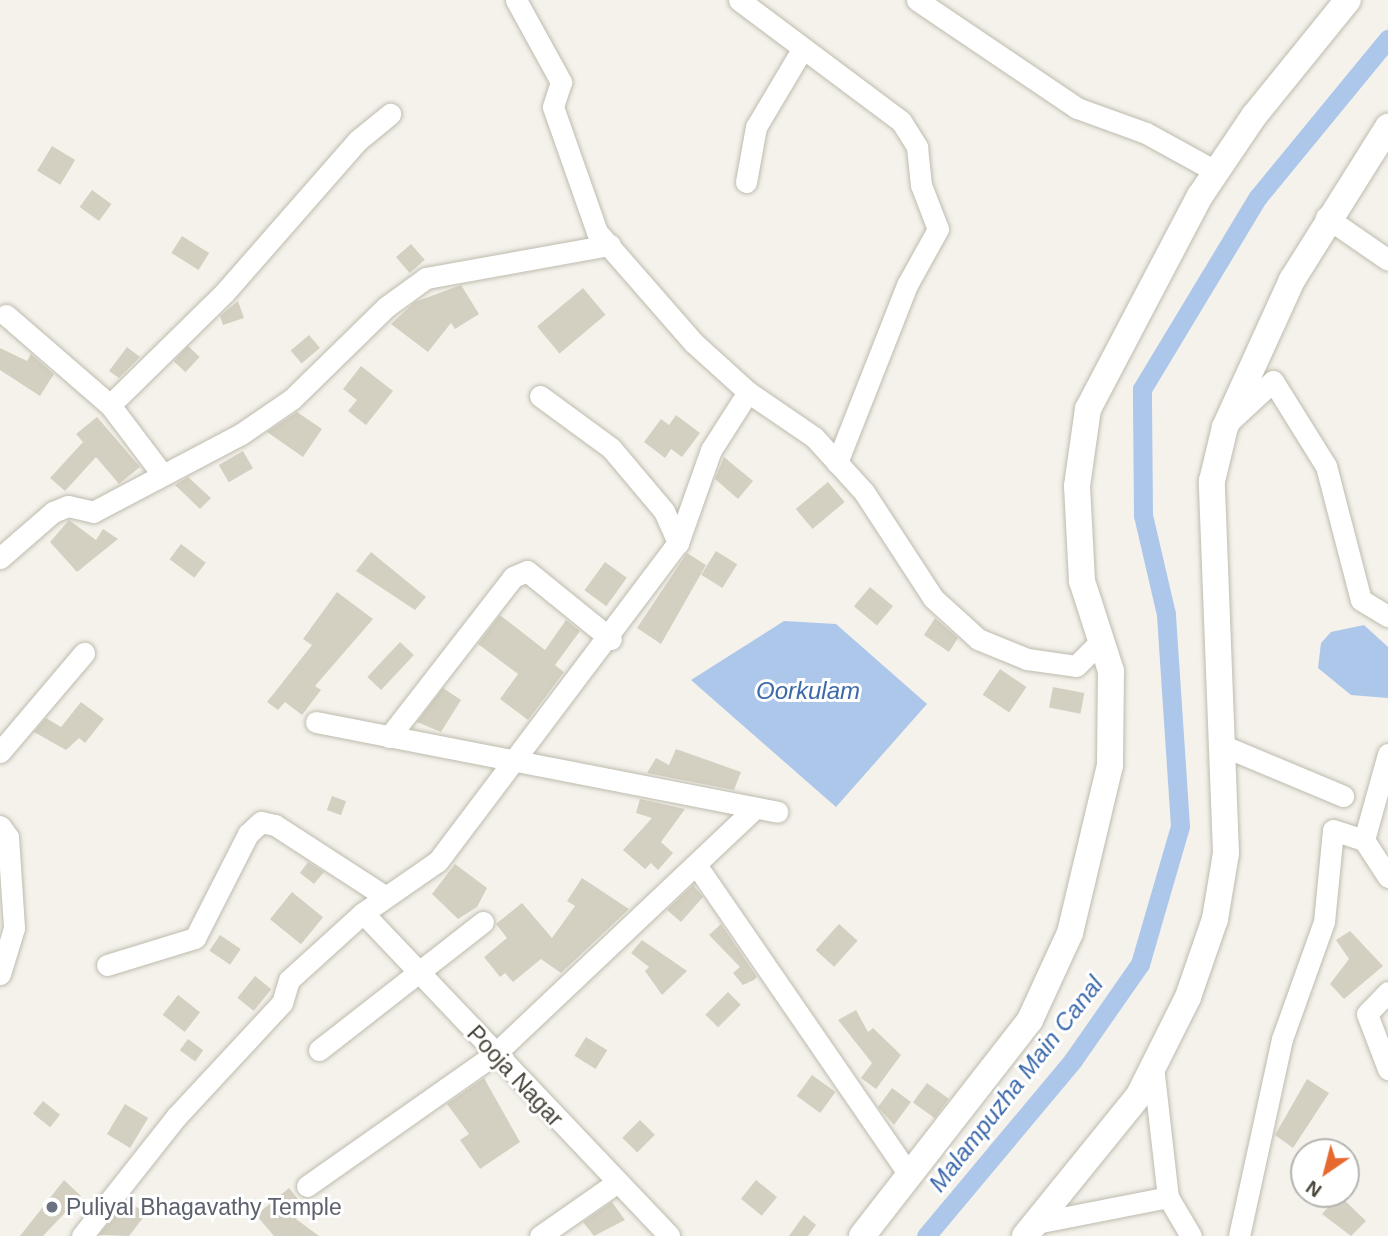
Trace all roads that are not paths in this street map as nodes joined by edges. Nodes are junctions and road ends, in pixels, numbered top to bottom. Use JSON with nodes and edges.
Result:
{"nodes":[{"id":1,"x":516,"y":0,"type":"edge"},
{"id":2,"x":739,"y":0,"type":"edge"},
{"id":3,"x":916,"y":0,"type":"edge"},
{"id":4,"x":1348,"y":0,"type":"edge"},
{"id":5,"x":803,"y":48,"type":"junction"},
{"id":6,"x":390,"y":114,"type":"dead end"},
{"id":7,"x":1388,"y":127,"type":"edge"},
{"id":8,"x":1217,"y":172,"type":"junction"},
{"id":9,"x":747,"y":182,"type":"dead end"},
{"id":10,"x":1326,"y":217,"type":"junction"},
{"id":11,"x":610,"y":245,"type":"junction"},
{"id":12,"x":1388,"y":260,"type":"edge"},
{"id":13,"x":6,"y":315,"type":"dead end"},
{"id":14,"x":748,"y":392,"type":"junction"},
{"id":15,"x":540,"y":396,"type":"dead end"},
{"id":16,"x":110,"y":405,"type":"junction"},
{"id":17,"x":1225,"y":427,"type":"junction"},
{"id":18,"x":837,"y":463,"type":"junction"},
{"id":19,"x":162,"y":474,"type":"junction"},
{"id":20,"x":678,"y":544,"type":"junction"},
{"id":21,"x":0,"y":558,"type":"edge"},
{"id":22,"x":1388,"y":615,"type":"edge"},
{"id":23,"x":611,"y":639,"type":"junction"},
{"id":24,"x":1101,"y":641,"type":"junction"},
{"id":25,"x":84,"y":653,"type":"dead end"},
{"id":26,"x":316,"y":722,"type":"dead end"},
{"id":27,"x":389,"y":737,"type":"junction"},
{"id":28,"x":1226,"y":747,"type":"junction"},
{"id":29,"x":0,"y":752,"type":"edge"},
{"id":30,"x":1388,"y":754,"type":"edge"},
{"id":31,"x":514,"y":763,"type":"junction"},
{"id":32,"x":1343,"y":796,"type":"dead end"},
{"id":33,"x":754,"y":809,"type":"junction"},
{"id":34,"x":777,"y":812,"type":"dead end"},
{"id":35,"x":0,"y":826,"type":"edge"},
{"id":36,"x":1364,"y":840,"type":"junction"},
{"id":37,"x":697,"y":866,"type":"junction"},
{"id":38,"x":1388,"y":877,"type":"edge"},
{"id":39,"x":386,"y":897,"type":"junction"},
{"id":40,"x":363,"y":913,"type":"junction"},
{"id":41,"x":483,"y":922,"type":"dead end"},
{"id":42,"x":107,"y":965,"type":"dead end"},
{"id":43,"x":420,"y":973,"type":"junction"},
{"id":44,"x":0,"y":974,"type":"edge"},
{"id":45,"x":1388,"y":992,"type":"edge"},
{"id":46,"x":319,"y":1050,"type":"dead end"},
{"id":47,"x":495,"y":1054,"type":"junction"},
{"id":48,"x":1153,"y":1066,"type":"junction"},
{"id":49,"x":1388,"y":1069,"type":"edge"},
{"id":50,"x":909,"y":1175,"type":"junction"},
{"id":51,"x":616,"y":1183,"type":"junction"},
{"id":52,"x":307,"y":1186,"type":"dead end"},
{"id":53,"x":1168,"y":1198,"type":"junction"},
{"id":54,"x":1030,"y":1230,"type":"edge"},
{"id":55,"x":82,"y":1236,"type":"edge"},
{"id":56,"x":540,"y":1236,"type":"edge"},
{"id":57,"x":669,"y":1236,"type":"edge"},
{"id":58,"x":862,"y":1236,"type":"edge"},
{"id":59,"x":1191,"y":1236,"type":"edge"},
{"id":60,"x":1239,"y":1236,"type":"edge"}],
"edges":[{"from":1,"to":11,"type":"street"},
{"from":2,"to":5,"type":"street"},
{"from":3,"to":8,"type":"street"},
{"from":4,"to":8,"type":"street"},
{"from":5,"to":9,"type":"street"},
{"from":5,"to":18,"type":"street"},
{"from":6,"to":16,"type":"street"},
{"from":7,"to":10,"type":"street"},
{"from":8,"to":24,"type":"street"},
{"from":10,"to":12,"type":"street"},
{"from":10,"to":17,"type":"street"},
{"from":11,"to":14,"type":"street"},
{"from":11,"to":19,"type":"street"},
{"from":13,"to":16,"type":"street"},
{"from":14,"to":18,"type":"street"},
{"from":14,"to":20,"type":"street"},
{"from":15,"to":20,"type":"street"},
{"from":16,"to":19,"type":"street"},
{"from":17,"to":22,"type":"street"},
{"from":17,"to":28,"type":"street"},
{"from":18,"to":24,"type":"street"},
{"from":19,"to":21,"type":"street"},
{"from":20,"to":23,"type":"street"},
{"from":23,"to":27,"type":"street"},
{"from":23,"to":31,"type":"street"},
{"from":24,"to":50,"type":"street"},
{"from":25,"to":29,"type":"street"},
{"from":26,"to":27,"type":"street"},
{"from":27,"to":31,"type":"street"},
{"from":28,"to":32,"type":"street"},
{"from":28,"to":48,"type":"street"},
{"from":30,"to":36,"type":"street"},
{"from":31,"to":33,"type":"street"},
{"from":31,"to":39,"type":"street"},
{"from":33,"to":34,"type":"street"},
{"from":33,"to":37,"type":"street"},
{"from":35,"to":44,"type":"street"},
{"from":36,"to":38,"type":"street"},
{"from":36,"to":60,"type":"street"},
{"from":37,"to":47,"type":"street"},
{"from":37,"to":50,"type":"street"},
{"from":39,"to":40,"type":"street"},
{"from":39,"to":42,"type":"street"},
{"from":40,"to":43,"type":"street","name":"Pooja Nagar"},
{"from":40,"to":55,"type":"street"},
{"from":41,"to":43,"type":"street"},
{"from":43,"to":46,"type":"street"},
{"from":43,"to":47,"type":"street","name":"Pooja Nagar"},
{"from":45,"to":49,"type":"street"},
{"from":47,"to":51,"type":"street","name":"Pooja Nagar"},
{"from":47,"to":52,"type":"street"},
{"from":48,"to":53,"type":"street"},
{"from":48,"to":54,"type":"street"},
{"from":50,"to":58,"type":"street"},
{"from":51,"to":56,"type":"street"},
{"from":51,"to":57,"type":"street","name":"Pooja Nagar"},
{"from":53,"to":54,"type":"street"},
{"from":53,"to":59,"type":"street"}]}
